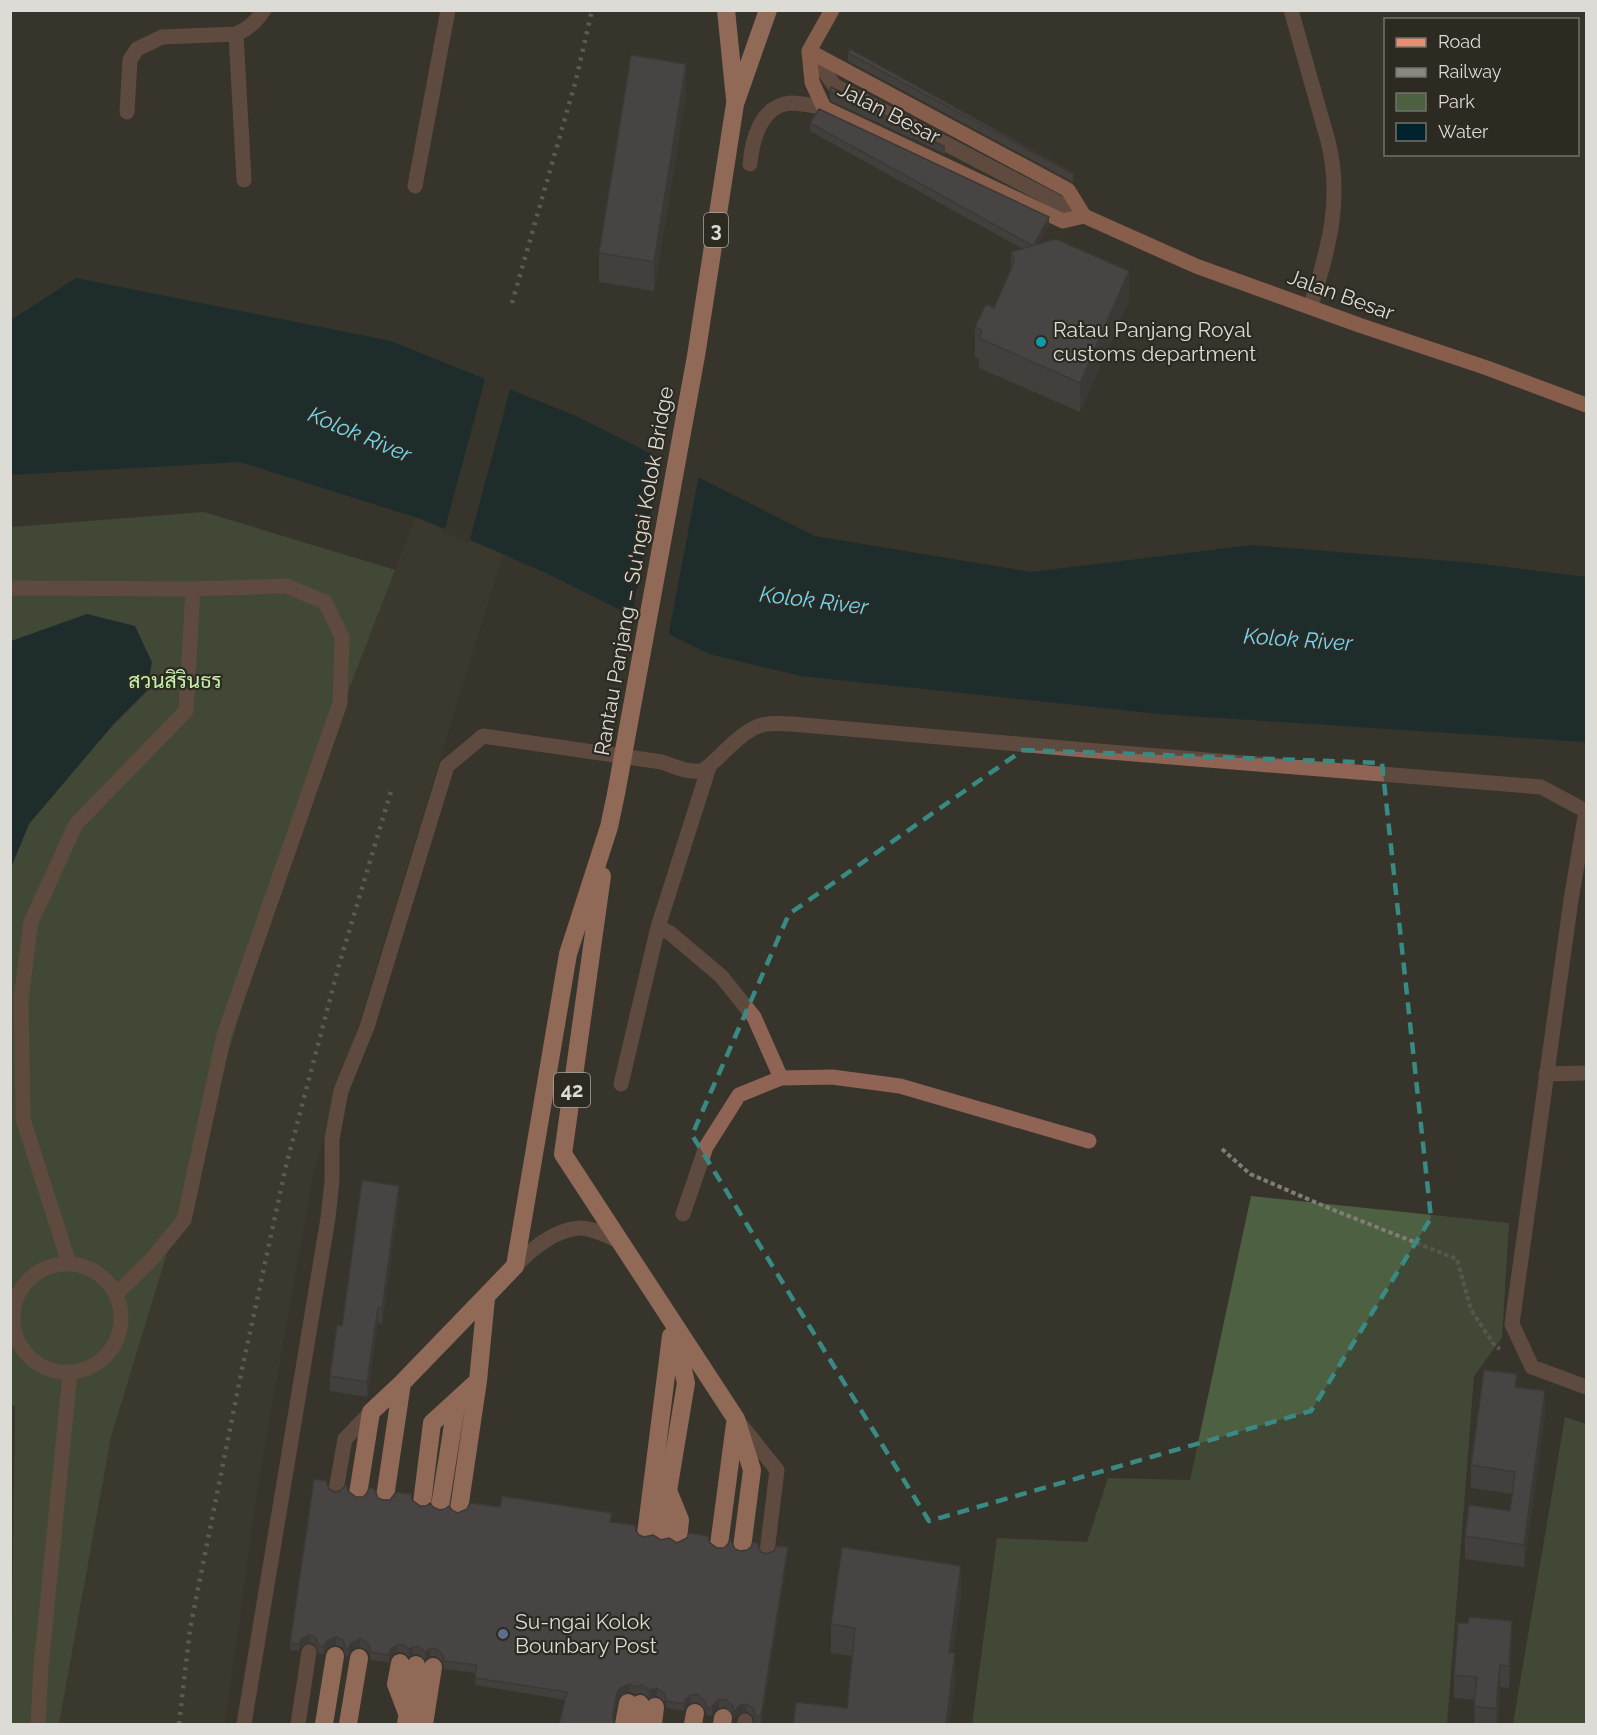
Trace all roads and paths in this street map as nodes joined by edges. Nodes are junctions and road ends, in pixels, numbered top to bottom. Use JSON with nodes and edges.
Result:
{"nodes":[{"id":1,"x":264,"y":10,"type":"edge"},
{"id":2,"x":448,"y":10,"type":"edge"},
{"id":3,"x":719,"y":10,"type":"edge"},
{"id":4,"x":726,"y":10,"type":"edge"},
{"id":5,"x":731,"y":10,"type":"edge"},
{"id":6,"x":832,"y":10,"type":"edge"},
{"id":7,"x":1291,"y":10,"type":"edge"},
{"id":8,"x":767,"y":12,"type":"edge"},
{"id":9,"x":236,"y":34,"type":"junction"},
{"id":10,"x":730,"y":40,"type":"junction"},
{"id":11,"x":809,"y":51,"type":"junction"},
{"id":12,"x":735,"y":104,"type":"junction"},
{"id":13,"x":824,"y":108,"type":"junction"},
{"id":14,"x":127,"y":112,"type":"dead end"},
{"id":15,"x":750,"y":164,"type":"dead end"},
{"id":16,"x":244,"y":180,"type":"dead end"},
{"id":17,"x":415,"y":186,"type":"dead end"},
{"id":18,"x":1084,"y":216,"type":"junction"},
{"id":19,"x":1311,"y":306,"type":"junction"},
{"id":20,"x":1587,"y":405,"type":"edge"},
{"id":21,"x":660,"y":552,"type":"joint"},
{"id":22,"x":10,"y":588,"type":"edge"},
{"id":23,"x":193,"y":589,"type":"junction"},
{"id":24,"x":709,"y":767,"type":"junction"},
{"id":25,"x":609,"y":827,"type":"junction"},
{"id":26,"x":658,"y":927,"type":"junction"},
{"id":27,"x":1587,"y":1073,"type":"edge"},
{"id":28,"x":1546,"y":1074,"type":"junction"},
{"id":29,"x":781,"y":1078,"type":"junction"},
{"id":30,"x":621,"y":1084,"type":"dead end"},
{"id":31,"x":1089,"y":1141,"type":"dead end"},
{"id":32,"x":1222,"y":1149,"type":"dead end"},
{"id":33,"x":683,"y":1214,"type":"dead end"},
{"id":34,"x":620,"y":1241,"type":"junction"},
{"id":35,"x":69,"y":1263,"type":"junction"},
{"id":36,"x":515,"y":1266,"type":"junction"},
{"id":37,"x":116,"y":1294,"type":"junction"},
{"id":38,"x":486,"y":1298,"type":"junction"},
{"id":39,"x":673,"y":1322,"type":"junction"},
{"id":40,"x":12,"y":1329,"type":"edge"},
{"id":41,"x":1532,"y":1367,"type":"junction"},
{"id":42,"x":70,"y":1373,"type":"junction"},
{"id":43,"x":478,"y":1381,"type":"junction"},
{"id":44,"x":402,"y":1383,"type":"junction"},
{"id":45,"x":1587,"y":1387,"type":"edge"},
{"id":46,"x":457,"y":1400,"type":"junction"},
{"id":47,"x":371,"y":1412,"type":"junction"},
{"id":48,"x":736,"y":1419,"type":"junction"},
{"id":49,"x":336,"y":1490,"type":"edge"},
{"id":50,"x":358,"y":1494,"type":"edge"},
{"id":51,"x":385,"y":1497,"type":"edge"},
{"id":52,"x":422,"y":1503,"type":"edge"},
{"id":53,"x":440,"y":1506,"type":"dead end"},
{"id":54,"x":459,"y":1509,"type":"dead end"},
{"id":55,"x":719,"y":1545,"type":"edge"},
{"id":56,"x":742,"y":1548,"type":"edge"},
{"id":57,"x":767,"y":1552,"type":"edge"},
{"id":58,"x":309,"y":1652,"type":"dead end"},
{"id":59,"x":334,"y":1656,"type":"dead end"},
{"id":60,"x":359,"y":1658,"type":"dead end"},
{"id":61,"x":644,"y":1710,"type":"edge"},
{"id":62,"x":407,"y":1719,"type":"edge"},
{"id":63,"x":38,"y":1725,"type":"edge"},
{"id":64,"x":244,"y":1725,"type":"edge"},
{"id":65,"x":298,"y":1725,"type":"edge"},
{"id":66,"x":324,"y":1725,"type":"edge"},
{"id":67,"x":348,"y":1725,"type":"edge"},
{"id":68,"x":424,"y":1725,"type":"edge"},
{"id":69,"x":624,"y":1725,"type":"edge"},
{"id":70,"x":637,"y":1725,"type":"edge"}],
"edges":[{"from":1,"to":9,"type":"street"},
{"from":2,"to":17,"type":"street"},
{"from":3,"to":10,"type":"highway","number":"3"},
{"from":4,"to":10,"type":"highway","number":"3"},
{"from":5,"to":10,"type":"highway","number":"3"},
{"from":6,"to":11,"type":"main road"},
{"from":7,"to":19,"type":"street"},
{"from":8,"to":12,"type":"highway","number":"3"},
{"from":9,"to":14,"type":"street"},
{"from":9,"to":16,"type":"street"},
{"from":10,"to":12,"type":"highway","number":"3"},
{"from":11,"to":13,"type":"main road","name":"Jalan Besar"},
{"from":11,"to":18,"type":"main road","name":"Jalan Besar"},
{"from":12,"to":21,"type":"highway","name":"Rantau Panjang – Su'ngai Kolok Bridge","number":"3"},
{"from":13,"to":15,"type":"street"},
{"from":13,"to":18,"type":"main road","name":"Jalan Besar"},
{"from":18,"to":19,"type":"main road","name":"Jalan Besar"},
{"from":19,"to":20,"type":"main road","name":"Jalan Besar"},
{"from":21,"to":25,"type":"highway","name":"Rantau Panjang – Su'ngai Kolok Bridge","number":"42"},
{"from":22,"to":23,"type":"street"},
{"from":23,"to":35,"type":"street"},
{"from":23,"to":37,"type":"street"},
{"from":24,"to":26,"type":"street"},
{"from":24,"to":28,"type":"street"},
{"from":24,"to":64,"type":"street"},
{"from":25,"to":34,"type":"highway","number":"42"},
{"from":25,"to":36,"type":"highway","number":"42"},
{"from":26,"to":29,"type":"street"},
{"from":26,"to":30,"type":"street"},
{"from":27,"to":28,"type":"street"},
{"from":28,"to":41,"type":"street"},
{"from":29,"to":31,"type":"street"},
{"from":29,"to":33,"type":"street"},
{"from":32,"to":41,"type":"path"},
{"from":34,"to":36,"type":"street"},
{"from":34,"to":39,"type":"highway","number":"42"},
{"from":35,"to":37,"type":"street"},
{"from":35,"to":40,"type":"street"},
{"from":36,"to":38,"type":"highway"},
{"from":37,"to":42,"type":"street"},
{"from":38,"to":43,"type":"highway"},
{"from":38,"to":44,"type":"highway"},
{"from":39,"to":39,"type":"highway","number":"42"},
{"from":39,"to":48,"type":"highway","number":"42"},
{"from":40,"to":42,"type":"street"},
{"from":41,"to":45,"type":"street"},
{"from":42,"to":63,"type":"street"},
{"from":43,"to":46,"type":"highway"},
{"from":43,"to":54,"type":"highway"},
{"from":44,"to":47,"type":"highway"},
{"from":44,"to":51,"type":"highway"},
{"from":46,"to":52,"type":"highway"},
{"from":46,"to":53,"type":"highway"},
{"from":47,"to":49,"type":"street"},
{"from":47,"to":50,"type":"highway"},
{"from":48,"to":55,"type":"highway"},
{"from":48,"to":56,"type":"highway","number":"42"},
{"from":48,"to":57,"type":"street","number":"42"},
{"from":58,"to":65,"type":"street"},
{"from":59,"to":66,"type":"highway"},
{"from":60,"to":67,"type":"highway"},
{"from":61,"to":69,"type":"highway"},
{"from":61,"to":70,"type":"highway"},
{"from":62,"to":68,"type":"highway"}]}
